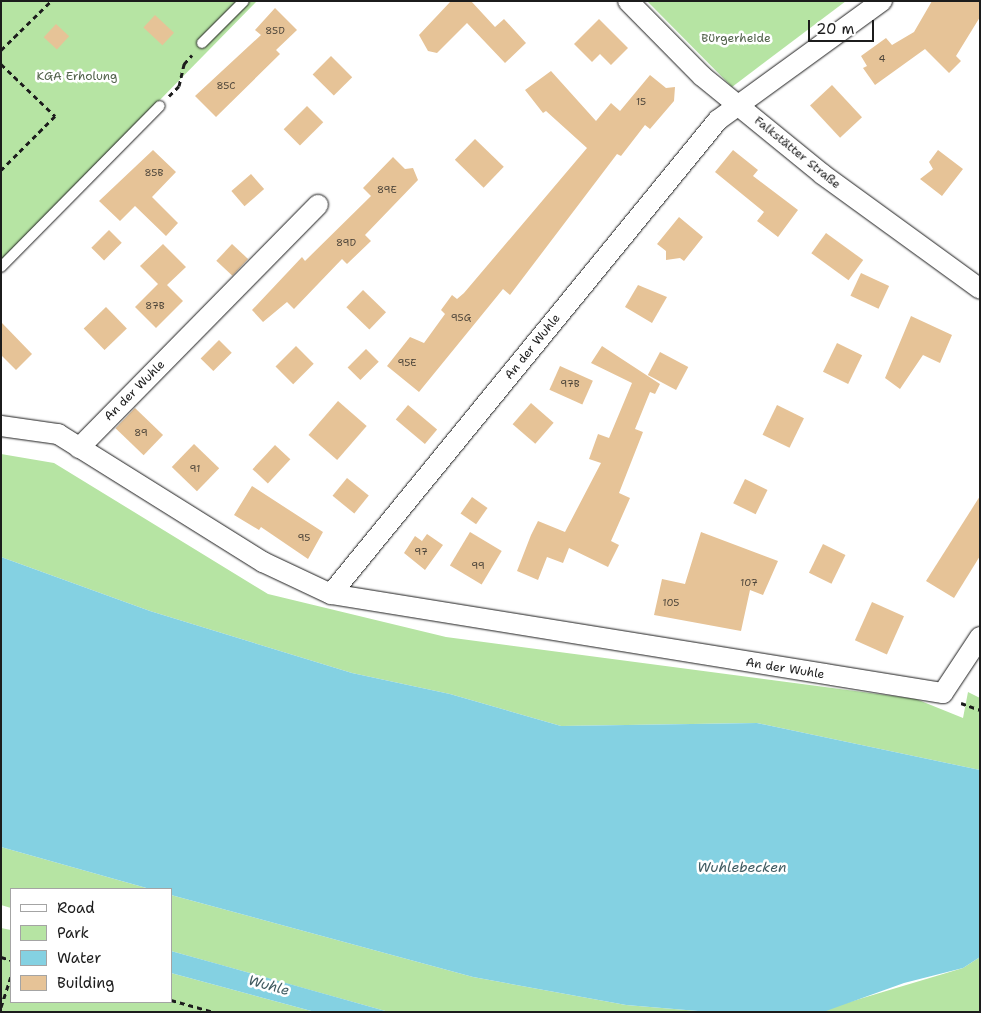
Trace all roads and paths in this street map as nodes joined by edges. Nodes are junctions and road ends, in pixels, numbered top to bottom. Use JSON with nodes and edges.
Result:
{"nodes":[{"id":1,"x":51,"y":1,"type":"edge"},
{"id":2,"x":244,"y":1,"type":"edge"},
{"id":3,"x":628,"y":1,"type":"edge"},
{"id":4,"x":882,"y":1,"type":"edge"},
{"id":5,"x":202,"y":44,"type":"joint"},
{"id":6,"x":1,"y":50,"type":"edge"},
{"id":7,"x":1,"y":64,"type":"edge"},
{"id":8,"x":160,"y":106,"type":"joint"},
{"id":9,"x":740,"y":106,"type":"junction"},
{"id":10,"x":1,"y":170,"type":"edge"},
{"id":11,"x":318,"y":206,"type":"dead end"},
{"id":12,"x":1,"y":267,"type":"edge"},
{"id":13,"x":980,"y":289,"type":"edge"},
{"id":14,"x":1,"y":426,"type":"edge"},
{"id":15,"x":79,"y":448,"type":"junction"},
{"id":16,"x":331,"y":594,"type":"junction"},
{"id":17,"x":980,"y":636,"type":"edge"},
{"id":18,"x":10,"y":980,"type":"edge"},
{"id":19,"x":172,"y":1000,"type":"edge"},
{"id":20,"x":1,"y":1007,"type":"edge"},
{"id":21,"x":214,"y":1012,"type":"edge"}],
"edges":[{"from":1,"to":6,"type":"path"},
{"from":2,"to":5,"type":"lane"},
{"from":3,"to":9,"type":"street","name":"Falkstätter Straße"},
{"from":4,"to":9,"type":"street","name":"An der Wuhle"},
{"from":5,"to":8,"type":"path"},
{"from":7,"to":10,"type":"path"},
{"from":8,"to":12,"type":"lane"},
{"from":9,"to":13,"type":"street","name":"Falkstätter Straße"},
{"from":9,"to":16,"type":"street","name":"An der Wuhle"},
{"from":11,"to":15,"type":"street","name":"An der Wuhle"},
{"from":14,"to":15,"type":"street","name":"An der Wuhle"},
{"from":15,"to":16,"type":"street","name":"An der Wuhle"},
{"from":16,"to":17,"type":"street","name":"An der Wuhle"},
{"from":18,"to":20,"type":"path"},
{"from":19,"to":21,"type":"path"}]}
